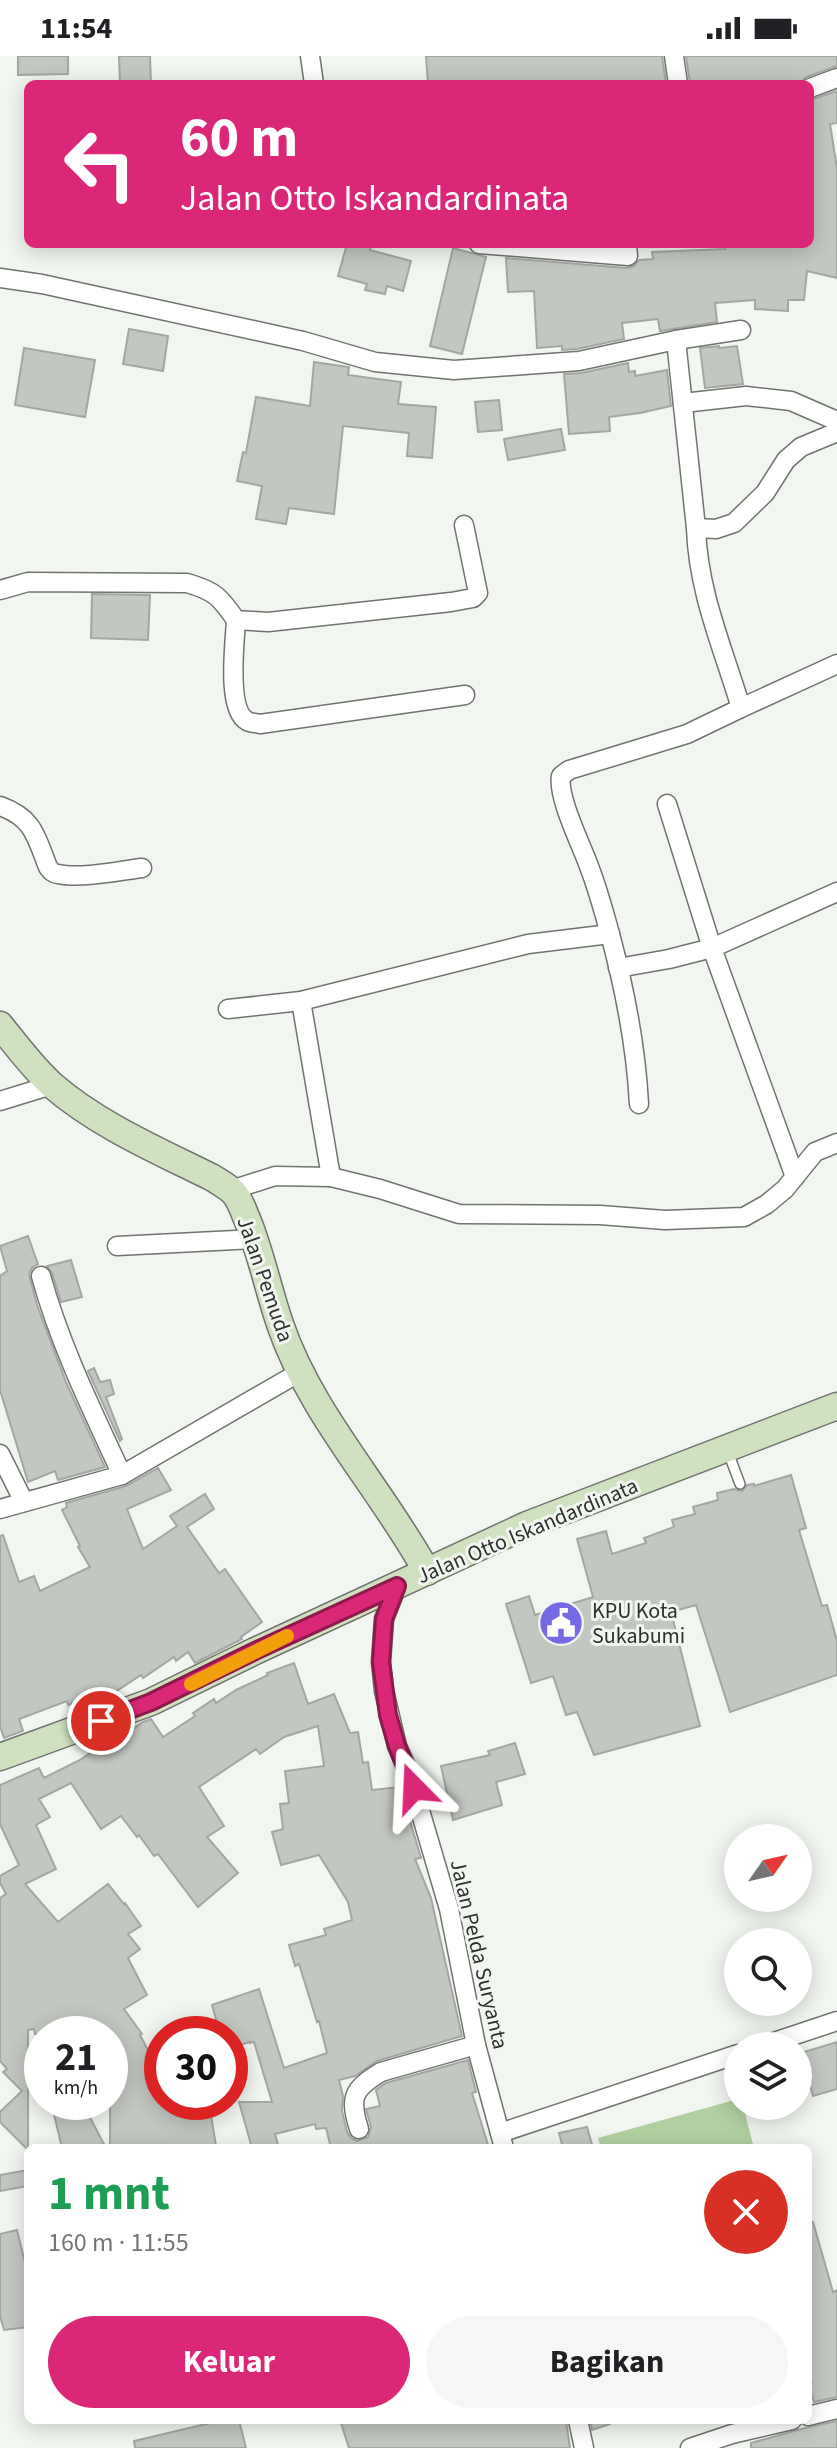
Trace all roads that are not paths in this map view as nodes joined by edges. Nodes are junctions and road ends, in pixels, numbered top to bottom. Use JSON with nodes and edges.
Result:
{"nodes":[{"id":1,"x":310,"y":56,"type":"edge"},
{"id":2,"x":674,"y":56,"type":"edge"},
{"id":3,"x":837,"y":78,"type":"edge"},
{"id":4,"x":313,"y":80,"type":"edge"},
{"id":5,"x":677,"y":80,"type":"edge"},
{"id":6,"x":814,"y":87,"type":"edge"},
{"id":7,"x":529,"y":248,"type":"edge"},
{"id":8,"x":627,"y":248,"type":"edge"},
{"id":9,"x":0,"y":278,"type":"edge"},
{"id":10,"x":741,"y":330,"type":"dead end"},
{"id":11,"x":676,"y":340,"type":"junction"},
{"id":12,"x":683,"y":403,"type":"junction"},
{"id":13,"x":837,"y":421,"type":"edge"},
{"id":14,"x":837,"y":432,"type":"edge"},
{"id":15,"x":464,"y":525,"type":"dead end"},
{"id":16,"x":696,"y":528,"type":"junction"},
{"id":17,"x":0,"y":590,"type":"edge"},
{"id":18,"x":236,"y":620,"type":"junction"},
{"id":19,"x":837,"y":664,"type":"edge"},
{"id":20,"x":465,"y":695,"type":"dead end"},
{"id":21,"x":741,"y":708,"type":"junction"},
{"id":22,"x":667,"y":804,"type":"dead end"},
{"id":23,"x":0,"y":806,"type":"edge"},
{"id":24,"x":142,"y":868,"type":"dead end"},
{"id":25,"x":837,"y":892,"type":"edge"},
{"id":26,"x":610,"y":934,"type":"junction"},
{"id":27,"x":712,"y":948,"type":"junction"},
{"id":28,"x":618,"y":968,"type":"junction"},
{"id":29,"x":301,"y":1001,"type":"junction"},
{"id":30,"x":228,"y":1009,"type":"dead end"},
{"id":31,"x":0,"y":1025,"type":"edge"},
{"id":32,"x":52,"y":1085,"type":"junction"},
{"id":33,"x":0,"y":1101,"type":"edge"},
{"id":34,"x":639,"y":1104,"type":"dead end"},
{"id":35,"x":837,"y":1143,"type":"edge"},
{"id":36,"x":331,"y":1177,"type":"junction"},
{"id":37,"x":795,"y":1177,"type":"junction"},
{"id":38,"x":231,"y":1190,"type":"junction"},
{"id":39,"x":255,"y":1239,"type":"junction"},
{"id":40,"x":117,"y":1246,"type":"dead end"},
{"id":41,"x":41,"y":1276,"type":"dead end"},
{"id":42,"x":300,"y":1372,"type":"junction"},
{"id":43,"x":837,"y":1406,"type":"edge"},
{"id":44,"x":727,"y":1448,"type":"junction"},
{"id":45,"x":0,"y":1454,"type":"edge"},
{"id":46,"x":122,"y":1475,"type":"junction"},
{"id":47,"x":740,"y":1484,"type":"dead end"},
{"id":48,"x":24,"y":1502,"type":"junction"},
{"id":49,"x":0,"y":1509,"type":"edge"},
{"id":50,"x":427,"y":1572,"type":"junction"},
{"id":51,"x":397,"y":1586,"type":"junction"},
{"id":52,"x":0,"y":1757,"type":"edge"},
{"id":53,"x":837,"y":2021,"type":"edge"},
{"id":54,"x":804,"y":2032,"type":"edge"},
{"id":55,"x":476,"y":2045,"type":"junction"},
{"id":56,"x":724,"y":2059,"type":"edge"},
{"id":57,"x":359,"y":2129,"type":"dead end"},
{"id":58,"x":502,"y":2140,"type":"edge"},
{"id":59,"x":837,"y":2409,"type":"edge"},
{"id":60,"x":812,"y":2415,"type":"edge"},
{"id":61,"x":579,"y":2424,"type":"edge"},
{"id":62,"x":775,"y":2424,"type":"edge"},
{"id":63,"x":584,"y":2448,"type":"edge"},
{"id":64,"x":690,"y":2448,"type":"edge"}],
"edges":[{"from":1,"to":4,"type":"street"},
{"from":2,"to":5,"type":"street"},
{"from":3,"to":6,"type":"street"},
{"from":7,"to":8,"type":"street"},
{"from":9,"to":11,"type":"street"},
{"from":10,"to":11,"type":"street"},
{"from":11,"to":12,"type":"street"},
{"from":12,"to":13,"type":"street"},
{"from":12,"to":16,"type":"street"},
{"from":14,"to":16,"type":"street"},
{"from":15,"to":18,"type":"street"},
{"from":16,"to":21,"type":"street"},
{"from":17,"to":18,"type":"street"},
{"from":18,"to":20,"type":"street"},
{"from":19,"to":21,"type":"street"},
{"from":21,"to":26,"type":"street"},
{"from":22,"to":27,"type":"street"},
{"from":23,"to":24,"type":"street"},
{"from":25,"to":27,"type":"street"},
{"from":26,"to":28,"type":"street"},
{"from":26,"to":29,"type":"street"},
{"from":27,"to":28,"type":"street"},
{"from":27,"to":37,"type":"street"},
{"from":28,"to":34,"type":"street"},
{"from":29,"to":30,"type":"street"},
{"from":29,"to":36,"type":"street"},
{"from":31,"to":32,"type":"main road","name":"Jalan Pemuda"},
{"from":32,"to":33,"type":"street"},
{"from":32,"to":38,"type":"main road","name":"Jalan Pemuda"},
{"from":35,"to":37,"type":"street"},
{"from":36,"to":37,"type":"street"},
{"from":36,"to":38,"type":"street"},
{"from":38,"to":39,"type":"main road","name":"Jalan Pemuda"},
{"from":39,"to":40,"type":"street"},
{"from":39,"to":42,"type":"main road","name":"Jalan Pemuda"},
{"from":41,"to":46,"type":"street"},
{"from":42,"to":46,"type":"street"},
{"from":42,"to":50,"type":"main road","name":"Jalan Pemuda"},
{"from":43,"to":44,"type":"main road","name":"Jalan Otto Iskandardinata"},
{"from":44,"to":47,"type":"lane"},
{"from":44,"to":50,"type":"main road","name":"Jalan Otto Iskandardinata"},
{"from":45,"to":48,"type":"street"},
{"from":46,"to":48,"type":"street"},
{"from":48,"to":49,"type":"street"},
{"from":50,"to":51,"type":"main road","name":"Jalan Otto Iskandardinata"},
{"from":51,"to":52,"type":"main road","name":"Jalan Otto Iskandardinata"},
{"from":51,"to":55,"type":"street","name":"Jalan Pelda Suryanta"},
{"from":53,"to":54,"type":"street"},
{"from":55,"to":57,"type":"street"},
{"from":55,"to":58,"type":"street","name":"Jalan Pelda Suryanta"},
{"from":56,"to":58,"type":"street"},
{"from":59,"to":60,"type":"street"},
{"from":61,"to":63,"type":"street"},
{"from":62,"to":64,"type":"street"}]}
